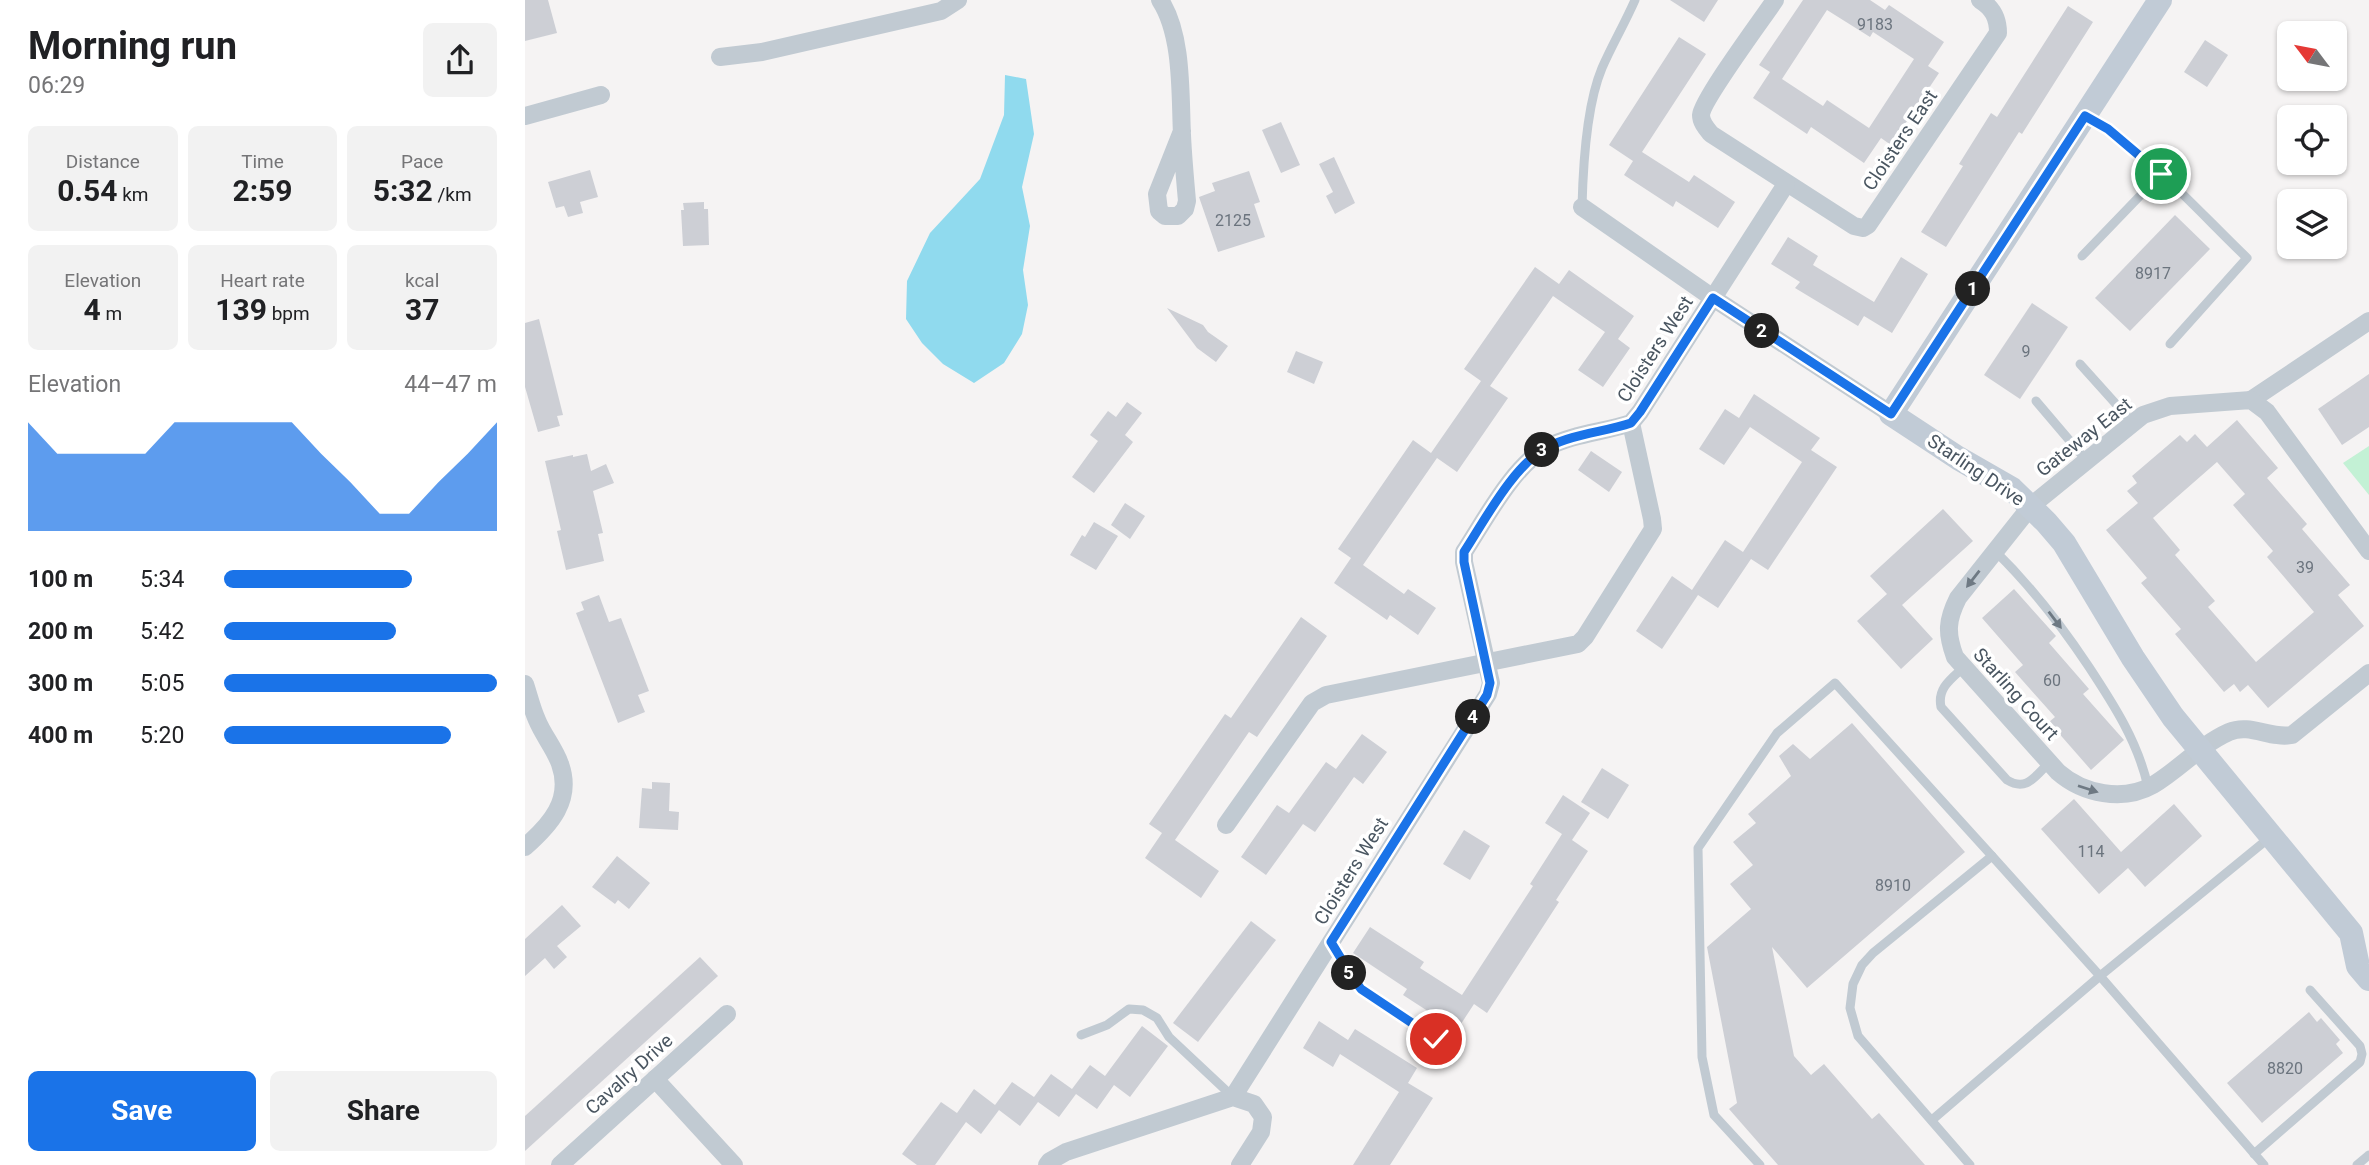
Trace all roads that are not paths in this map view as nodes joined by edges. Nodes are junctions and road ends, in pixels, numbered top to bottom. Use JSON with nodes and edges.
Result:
{"nodes":[{"id":1,"x":958,"y":0,"type":"edge"},
{"id":2,"x":1160,"y":0,"type":"edge"},
{"id":3,"x":1635,"y":0,"type":"edge"},
{"id":4,"x":1775,"y":0,"type":"edge"},
{"id":5,"x":1980,"y":0,"type":"edge"},
{"id":6,"x":2160,"y":0,"type":"edge"},
{"id":7,"x":720,"y":57,"type":"dead end"},
{"id":8,"x":601,"y":95,"type":"dead end"},
{"id":9,"x":525,"y":116,"type":"edge"},
{"id":10,"x":2085,"y":116,"type":"junction"},
{"id":11,"x":1182,"y":131,"type":"dead end"},
{"id":12,"x":2161,"y":174,"type":"junction"},
{"id":13,"x":1786,"y":184,"type":"junction"},
{"id":14,"x":1582,"y":207,"type":"joint"},
{"id":15,"x":2082,"y":256,"type":"dead end"},
{"id":16,"x":1713,"y":298,"type":"junction"},
{"id":17,"x":2369,"y":321,"type":"edge"},
{"id":18,"x":2170,"y":344,"type":"dead end"},
{"id":19,"x":2080,"y":364,"type":"dead end"},
{"id":20,"x":2251,"y":400,"type":"junction"},
{"id":21,"x":2036,"y":401,"type":"dead end"},
{"id":22,"x":1891,"y":414,"type":"junction"},
{"id":23,"x":1631,"y":423,"type":"junction"},
{"id":24,"x":2133,"y":423,"type":"junction"},
{"id":25,"x":2087,"y":461,"type":"junction"},
{"id":26,"x":2031,"y":506,"type":"junction"},
{"id":27,"x":1995,"y":551,"type":"junction"},
{"id":28,"x":2369,"y":551,"type":"edge"},
{"id":29,"x":1486,"y":664,"type":"junction"},
{"id":30,"x":1964,"y":667,"type":"junction"},
{"id":31,"x":2369,"y":673,"type":"edge"},
{"id":32,"x":525,"y":684,"type":"edge"},
{"id":33,"x":2199,"y":750,"type":"junction"},
{"id":34,"x":2049,"y":763,"type":"junction"},
{"id":35,"x":2148,"y":787,"type":"junction"},
{"id":36,"x":1226,"y":825,"type":"dead end"},
{"id":37,"x":2270,"y":837,"type":"junction"},
{"id":38,"x":525,"y":847,"type":"edge"},
{"id":39,"x":1992,"y":856,"type":"junction"},
{"id":40,"x":2360,"y":936,"type":"edge"},
{"id":41,"x":1331,"y":942,"type":"junction"},
{"id":42,"x":2100,"y":976,"type":"junction"},
{"id":43,"x":2369,"y":979,"type":"edge"},
{"id":44,"x":2310,"y":990,"type":"dead end"},
{"id":45,"x":727,"y":1014,"type":"dead end"},
{"id":46,"x":1081,"y":1035,"type":"dead end"},
{"id":47,"x":1436,"y":1039,"type":"dead end"},
{"id":48,"x":655,"y":1079,"type":"junction"},
{"id":49,"x":1233,"y":1097,"type":"junction"},
{"id":50,"x":1931,"y":1120,"type":"junction"},
{"id":51,"x":2254,"y":1154,"type":"junction"},
{"id":52,"x":2369,"y":1156,"type":"edge"},
{"id":53,"x":560,"y":1165,"type":"edge"},
{"id":54,"x":734,"y":1165,"type":"edge"},
{"id":55,"x":1047,"y":1165,"type":"edge"},
{"id":56,"x":1240,"y":1165,"type":"edge"},
{"id":57,"x":1760,"y":1165,"type":"edge"},
{"id":58,"x":1970,"y":1165,"type":"edge"},
{"id":59,"x":2264,"y":1165,"type":"edge"},
{"id":60,"x":2357,"y":1165,"type":"edge"}],
"edges":[{"from":1,"to":7,"type":"street"},
{"from":2,"to":11,"type":"street"},
{"from":3,"to":14,"type":"lane"},
{"from":4,"to":13,"type":"street","name":"Cloisters East"},
{"from":5,"to":13,"type":"street","name":"Cloisters East"},
{"from":6,"to":10,"type":"street"},
{"from":8,"to":9,"type":"street"},
{"from":10,"to":12,"type":"lane"},
{"from":10,"to":22,"type":"street"},
{"from":12,"to":15,"type":"lane"},
{"from":12,"to":18,"type":"lane"},
{"from":13,"to":16,"type":"street"},
{"from":14,"to":16,"type":"street","name":"Starling Drive"},
{"from":16,"to":22,"type":"street","name":"Starling Drive"},
{"from":16,"to":23,"type":"street","name":"Cloisters West"},
{"from":17,"to":20,"type":"street","name":"Gateway East"},
{"from":19,"to":24,"type":"lane"},
{"from":20,"to":24,"type":"street","name":"Gateway East"},
{"from":20,"to":28,"type":"street"},
{"from":21,"to":25,"type":"lane"},
{"from":22,"to":26,"type":"street","name":"Starling Drive"},
{"from":23,"to":29,"type":"street","name":"Cloisters West"},
{"from":23,"to":29,"type":"street","name":"Cloisters West"},
{"from":24,"to":25,"type":"street","name":"Gateway East"},
{"from":25,"to":26,"type":"street","name":"Gateway East"},
{"from":26,"to":27,"type":"street","name":"Starling Court"},
{"from":26,"to":33,"type":"street","name":"Starling Drive"},
{"from":27,"to":30,"type":"street","name":"Starling Court","one_way":true},
{"from":27,"to":35,"type":"lane","one_way":true},
{"from":29,"to":36,"type":"street","name":"Cloisters West"},
{"from":29,"to":41,"type":"street","name":"Cloisters West"},
{"from":30,"to":34,"type":"street","name":"Starling Court"},
{"from":30,"to":34,"type":"lane"},
{"from":31,"to":33,"type":"street"},
{"from":32,"to":38,"type":"street"},
{"from":33,"to":35,"type":"street","name":"Starling Court"},
{"from":33,"to":37,"type":"street","name":"Starling Drive"},
{"from":34,"to":35,"type":"street","name":"Starling Court","one_way":true},
{"from":37,"to":40,"type":"street","name":"Starling Drive"},
{"from":37,"to":42,"type":"lane"},
{"from":39,"to":42,"type":"lane"},
{"from":39,"to":50,"type":"lane"},
{"from":39,"to":57,"type":"lane"},
{"from":40,"to":43,"type":"street","name":"Starling Drive"},
{"from":41,"to":47,"type":"lane"},
{"from":41,"to":49,"type":"street","name":"Cloisters West"},
{"from":42,"to":50,"type":"lane"},
{"from":42,"to":51,"type":"lane"},
{"from":44,"to":51,"type":"lane"},
{"from":45,"to":48,"type":"street","name":"Cavalry Drive"},
{"from":46,"to":49,"type":"lane"},
{"from":48,"to":53,"type":"street","name":"Cavalry Drive"},
{"from":48,"to":54,"type":"street"},
{"from":49,"to":55,"type":"street"},
{"from":49,"to":56,"type":"street"},
{"from":50,"to":58,"type":"lane"},
{"from":51,"to":59,"type":"lane"},
{"from":52,"to":60,"type":"lane"}]}
